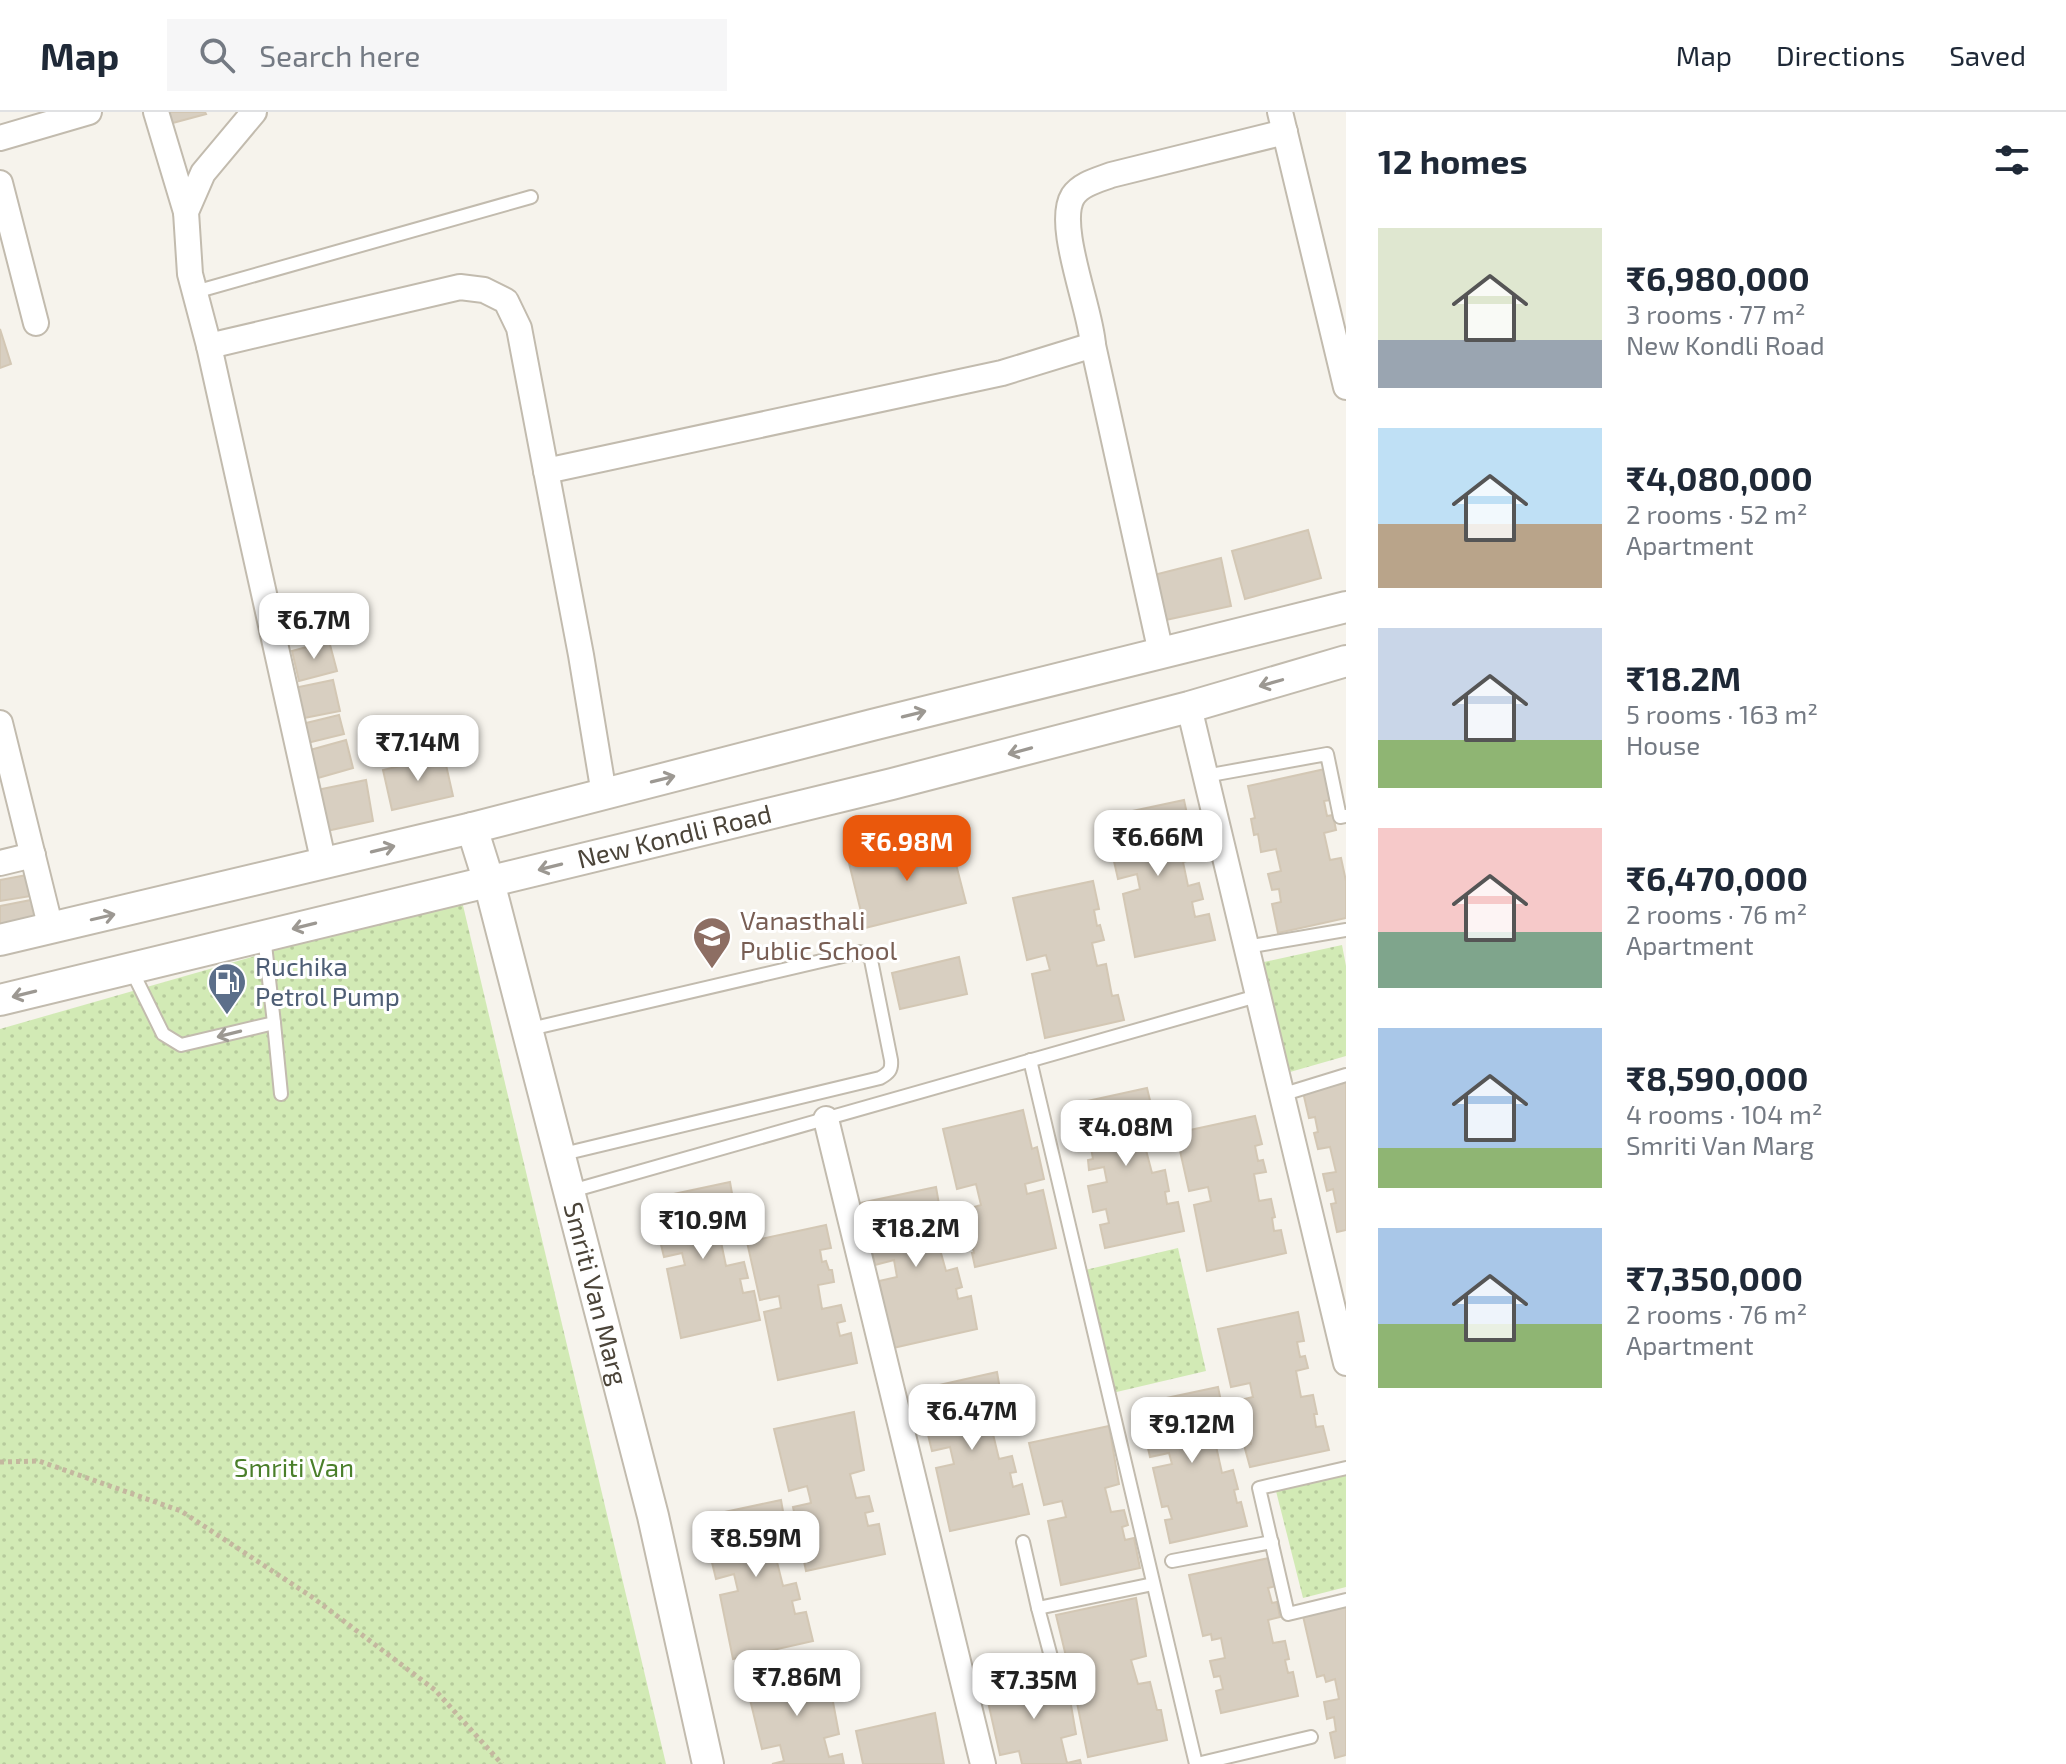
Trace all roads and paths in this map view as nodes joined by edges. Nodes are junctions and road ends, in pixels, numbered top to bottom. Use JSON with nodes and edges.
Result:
{"nodes":[{"id":1,"x":89,"y":112,"type":"edge"},
{"id":2,"x":156,"y":112,"type":"edge"},
{"id":3,"x":254,"y":112,"type":"edge"},
{"id":4,"x":1282,"y":122,"type":"edge"},
{"id":5,"x":0,"y":138,"type":"edge"},
{"id":6,"x":0,"y":183,"type":"edge"},
{"id":7,"x":531,"y":197,"type":"dead end"},
{"id":8,"x":186,"y":212,"type":"junction"},
{"id":9,"x":195,"y":292,"type":"junction"},
{"id":10,"x":36,"y":323,"type":"dead end"},
{"id":11,"x":1093,"y":345,"type":"junction"},
{"id":12,"x":209,"y":346,"type":"junction"},
{"id":13,"x":1346,"y":387,"type":"edge"},
{"id":14,"x":546,"y":471,"type":"junction"},
{"id":15,"x":1346,"y":607,"type":"edge"},
{"id":16,"x":1161,"y":653,"type":"junction"},
{"id":17,"x":1346,"y":661,"type":"edge"},
{"id":18,"x":1189,"y":707,"type":"junction"},
{"id":19,"x":0,"y":723,"type":"edge"},
{"id":20,"x":1205,"y":776,"type":"junction"},
{"id":21,"x":604,"y":794,"type":"junction"},
{"id":22,"x":1346,"y":816,"type":"edge"},
{"id":23,"x":472,"y":828,"type":"junction"},
{"id":24,"x":33,"y":855,"type":"junction"},
{"id":25,"x":0,"y":863,"type":"edge"},
{"id":26,"x":324,"y":864,"type":"junction"},
{"id":27,"x":489,"y":882,"type":"junction"},
{"id":28,"x":51,"y":929,"type":"junction"},
{"id":29,"x":1346,"y":930,"type":"edge"},
{"id":30,"x":264,"y":936,"type":"junction"},
{"id":31,"x":0,"y":940,"type":"edge"},
{"id":32,"x":1246,"y":947,"type":"junction"},
{"id":33,"x":130,"y":968,"type":"junction"},
{"id":34,"x":1257,"y":996,"type":"junction"},
{"id":35,"x":0,"y":1000,"type":"edge"},
{"id":36,"x":274,"y":1023,"type":"junction"},
{"id":37,"x":526,"y":1030,"type":"junction"},
{"id":38,"x":1030,"y":1060,"type":"junction"},
{"id":39,"x":1346,"y":1075,"type":"edge"},
{"id":40,"x":281,"y":1094,"type":"dead end"},
{"id":41,"x":1281,"y":1095,"type":"junction"},
{"id":42,"x":826,"y":1119,"type":"junction"},
{"id":43,"x":558,"y":1155,"type":"junction"},
{"id":44,"x":568,"y":1192,"type":"junction"},
{"id":45,"x":1346,"y":1363,"type":"edge"},
{"id":46,"x":0,"y":1462,"type":"edge"},
{"id":47,"x":1346,"y":1468,"type":"edge"},
{"id":48,"x":1023,"y":1542,"type":"dead end"},
{"id":49,"x":1272,"y":1542,"type":"junction"},
{"id":50,"x":1172,"y":1561,"type":"dead end"},
{"id":51,"x":1153,"y":1584,"type":"junction"},
{"id":52,"x":1346,"y":1600,"type":"edge"},
{"id":53,"x":1038,"y":1608,"type":"junction"},
{"id":54,"x":1054,"y":1668,"type":"dead end"},
{"id":55,"x":1311,"y":1737,"type":"dead end"},
{"id":56,"x":502,"y":1764,"type":"edge"},
{"id":57,"x":708,"y":1764,"type":"edge"},
{"id":58,"x":983,"y":1764,"type":"edge"},
{"id":59,"x":1196,"y":1764,"type":"edge"}],
"edges":[{"from":1,"to":5,"type":"street"},
{"from":2,"to":8,"type":"street"},
{"from":3,"to":8,"type":"street"},
{"from":4,"to":11,"type":"street"},
{"from":4,"to":13,"type":"street"},
{"from":6,"to":10,"type":"street"},
{"from":7,"to":9,"type":"lane"},
{"from":8,"to":9,"type":"street"},
{"from":9,"to":12,"type":"street"},
{"from":11,"to":14,"type":"street"},
{"from":11,"to":16,"type":"street"},
{"from":12,"to":14,"type":"street"},
{"from":12,"to":26,"type":"street"},
{"from":14,"to":21,"type":"street"},
{"from":15,"to":16,"type":"street"},
{"from":21,"to":16,"type":"street","one_way":true},
{"from":17,"to":18,"type":"street","name":"New Kondli Road","one_way":true},
{"from":18,"to":20,"type":"street"},
{"from":18,"to":27,"type":"street","name":"New Kondli Road","one_way":true},
{"from":19,"to":24,"type":"street"},
{"from":20,"to":22,"type":"lane"},
{"from":20,"to":32,"type":"street"},
{"from":21,"to":23,"type":"street"},
{"from":26,"to":23,"type":"street","one_way":true},
{"from":23,"to":27,"type":"street","name":"Smriti Van Marg"},
{"from":24,"to":25,"type":"street"},
{"from":24,"to":28,"type":"street"},
{"from":28,"to":26,"type":"street","one_way":true},
{"from":27,"to":30,"type":"street","name":"New Kondli Road","one_way":true},
{"from":27,"to":37,"type":"street","name":"Smriti Van Marg"},
{"from":28,"to":31,"type":"street"},
{"from":29,"to":32,"type":"lane"},
{"from":30,"to":33,"type":"street","name":"New Kondli Road"},
{"from":30,"to":36,"type":"lane"},
{"from":32,"to":34,"type":"street"},
{"from":33,"to":35,"type":"street","name":"New Kondli Road","one_way":true},
{"from":36,"to":33,"type":"lane","one_way":true},
{"from":34,"to":38,"type":"lane"},
{"from":34,"to":41,"type":"street"},
{"from":36,"to":40,"type":"lane"},
{"from":37,"to":43,"type":"street","name":"Smriti Van Marg"},
{"from":37,"to":43,"type":"lane"},
{"from":38,"to":42,"type":"lane"},
{"from":38,"to":51,"type":"lane"},
{"from":39,"to":41,"type":"lane"},
{"from":41,"to":45,"type":"street"},
{"from":42,"to":44,"type":"lane"},
{"from":42,"to":58,"type":"street"},
{"from":43,"to":44,"type":"street","name":"Smriti Van Marg"},
{"from":44,"to":57,"type":"street","name":"Smriti Van Marg"},
{"from":46,"to":56,"type":"path"},
{"from":47,"to":49,"type":"lane"},
{"from":48,"to":53,"type":"lane"},
{"from":49,"to":50,"type":"lane"},
{"from":49,"to":52,"type":"lane"},
{"from":51,"to":53,"type":"lane"},
{"from":51,"to":59,"type":"lane"},
{"from":53,"to":54,"type":"lane"},
{"from":55,"to":59,"type":"lane"}]}
